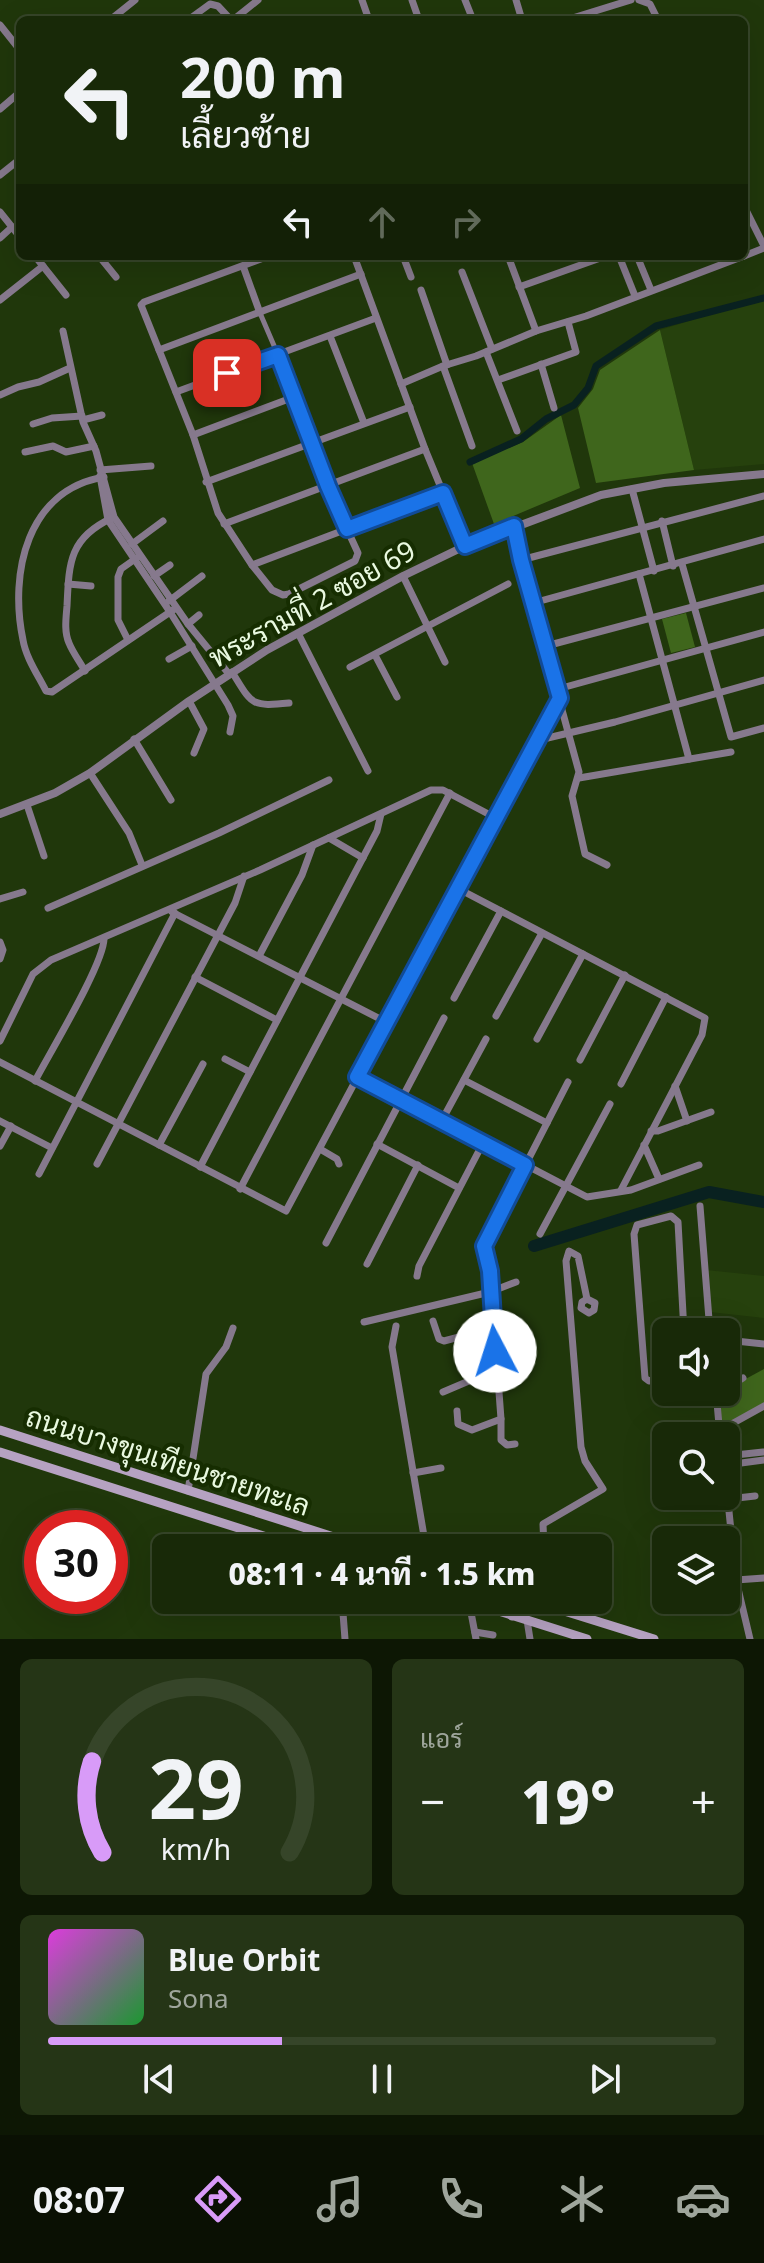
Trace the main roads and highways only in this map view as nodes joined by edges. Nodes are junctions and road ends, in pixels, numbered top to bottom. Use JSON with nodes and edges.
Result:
{"nodes":[{"id":1,"x":0,"y":1430,"type":"edge"},
{"id":2,"x":0,"y":1452,"type":"edge"},
{"id":3,"x":257,"y":1534,"type":"edge"},
{"id":4,"x":324,"y":1534,"type":"edge"},
{"id":5,"x":506,"y":1614,"type":"edge"},
{"id":6,"x":547,"y":1614,"type":"edge"},
{"id":7,"x":578,"y":1614,"type":"edge"},
{"id":8,"x":512,"y":1616,"type":"joint"},
{"id":9,"x":549,"y":1628,"type":"junction"},
{"id":10,"x":587,"y":1639,"type":"edge"},
{"id":11,"x":654,"y":1639,"type":"edge"}],
"edges":[{"from":1,"to":4,"type":"main road","name":"ถนนบางขุนเทียนชายทะเล"},
{"from":2,"to":3,"type":"main road","name":"ถนนบางขุนเทียนชายทะเล"},
{"from":5,"to":8,"type":"main road"},
{"from":6,"to":9,"type":"main road"},
{"from":7,"to":11,"type":"main road"},
{"from":8,"to":9,"type":"main road"},
{"from":9,"to":10,"type":"main road"}]}
